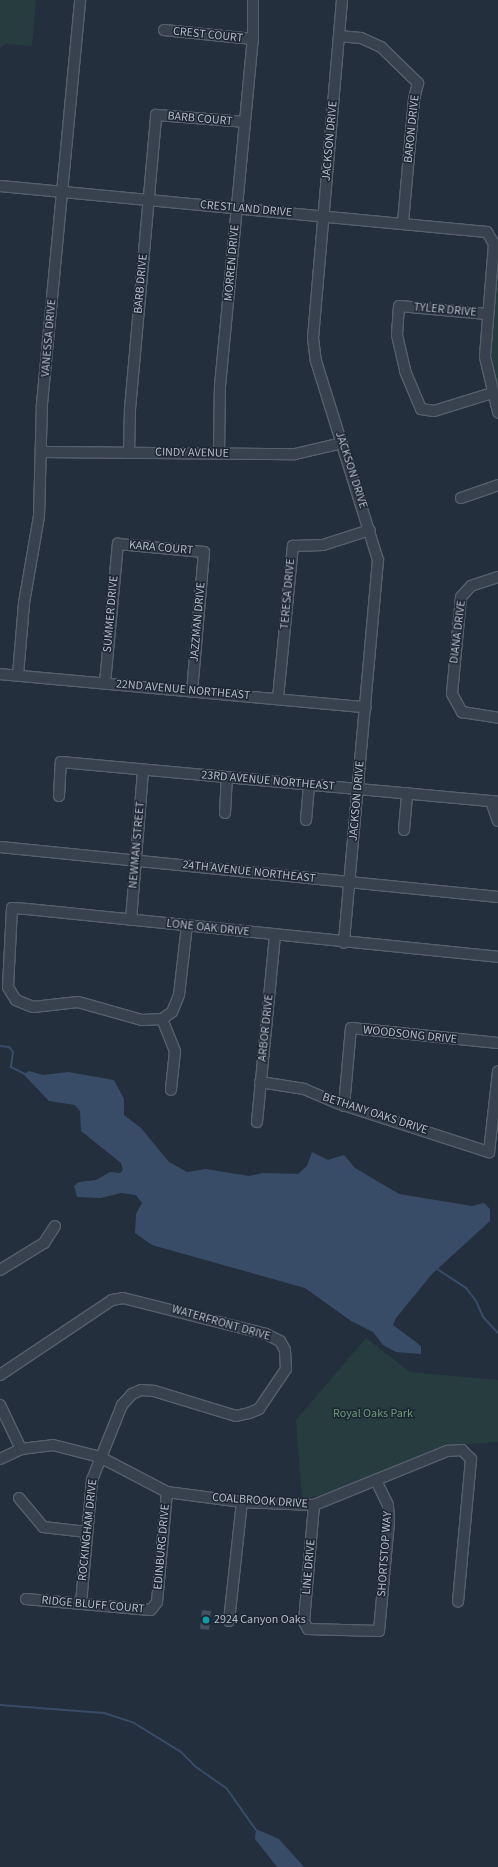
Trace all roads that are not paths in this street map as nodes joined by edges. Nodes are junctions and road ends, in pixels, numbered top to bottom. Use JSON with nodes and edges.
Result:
{"nodes":[{"id":1,"x":80,"y":0,"type":"edge"},
{"id":2,"x":253,"y":0,"type":"edge"},
{"id":3,"x":342,"y":0,"type":"edge"},
{"id":4,"x":164,"y":30,"type":"dead end"},
{"id":5,"x":339,"y":36,"type":"junction"},
{"id":6,"x":253,"y":39,"type":"junction"},
{"id":7,"x":156,"y":115,"type":"joint"},
{"id":8,"x":245,"y":122,"type":"junction"},
{"id":9,"x":0,"y":186,"type":"edge"},
{"id":10,"x":62,"y":192,"type":"junction"},
{"id":11,"x":149,"y":200,"type":"junction"},
{"id":12,"x":237,"y":208,"type":"junction"},
{"id":13,"x":323,"y":216,"type":"junction"},
{"id":14,"x":403,"y":223,"type":"junction"},
{"id":15,"x":487,"y":314,"type":"junction"},
{"id":16,"x":492,"y":393,"type":"junction"},
{"id":17,"x":498,"y":412,"type":"edge"},
{"id":18,"x":342,"y":443,"type":"junction"},
{"id":19,"x":41,"y":452,"type":"junction"},
{"id":20,"x":130,"y":453,"type":"junction"},
{"id":21,"x":219,"y":454,"type":"junction"},
{"id":22,"x":498,"y":485,"type":"edge"},
{"id":23,"x":461,"y":498,"type":"dead end"},
{"id":24,"x":370,"y":530,"type":"junction"},
{"id":25,"x":118,"y":544,"type":"joint"},
{"id":26,"x":204,"y":552,"type":"joint"},
{"id":27,"x":498,"y":577,"type":"edge"},
{"id":28,"x":0,"y":674,"type":"edge"},
{"id":29,"x":18,"y":675,"type":"junction"},
{"id":30,"x":105,"y":683,"type":"junction"},
{"id":31,"x":192,"y":691,"type":"junction"},
{"id":32,"x":278,"y":698,"type":"junction"},
{"id":33,"x":366,"y":708,"type":"junction"},
{"id":34,"x":498,"y":718,"type":"edge"},
{"id":35,"x":144,"y":770,"type":"junction"},
{"id":36,"x":228,"y":778,"type":"junction"},
{"id":37,"x":309,"y":785,"type":"junction"},
{"id":38,"x":357,"y":789,"type":"junction"},
{"id":39,"x":407,"y":793,"type":"junction"},
{"id":40,"x":59,"y":796,"type":"dead end"},
{"id":41,"x":495,"y":801,"type":"edge"},
{"id":42,"x":225,"y":813,"type":"dead end"},
{"id":43,"x":306,"y":820,"type":"dead end"},
{"id":44,"x":498,"y":821,"type":"edge"},
{"id":45,"x":404,"y":830,"type":"dead end"},
{"id":46,"x":0,"y":847,"type":"edge"},
{"id":47,"x":136,"y":861,"type":"junction"},
{"id":48,"x":351,"y":882,"type":"junction"},
{"id":49,"x":498,"y":897,"type":"edge"},
{"id":50,"x":131,"y":920,"type":"junction"},
{"id":51,"x":187,"y":925,"type":"junction"},
{"id":52,"x":275,"y":934,"type":"junction"},
{"id":53,"x":344,"y":942,"type":"junction"},
{"id":54,"x":498,"y":957,"type":"edge"},
{"id":55,"x":162,"y":1019,"type":"junction"},
{"id":56,"x":498,"y":1043,"type":"edge"},
{"id":57,"x":498,"y":1072,"type":"edge"},
{"id":58,"x":260,"y":1082,"type":"junction"},
{"id":59,"x":172,"y":1090,"type":"dead end"},
{"id":60,"x":344,"y":1106,"type":"junction"},
{"id":61,"x":257,"y":1122,"type":"dead end"},
{"id":62,"x":55,"y":1226,"type":"dead end"},
{"id":63,"x":0,"y":1270,"type":"edge"},
{"id":64,"x":0,"y":1375,"type":"edge"},
{"id":65,"x":0,"y":1404,"type":"edge"},
{"id":66,"x":21,"y":1449,"type":"junction"},
{"id":67,"x":100,"y":1457,"type":"junction"},
{"id":68,"x":0,"y":1459,"type":"edge"},
{"id":69,"x":376,"y":1480,"type":"junction"},
{"id":70,"x":167,"y":1492,"type":"junction"},
{"id":71,"x":19,"y":1498,"type":"dead end"},
{"id":72,"x":242,"y":1502,"type":"junction"},
{"id":73,"x":314,"y":1505,"type":"junction"},
{"id":74,"x":87,"y":1532,"type":"junction"},
{"id":75,"x":26,"y":1599,"type":"dead end"},
{"id":76,"x":458,"y":1601,"type":"dead end"},
{"id":77,"x":157,"y":1602,"type":"joint"},
{"id":78,"x":81,"y":1604,"type":"junction"},
{"id":79,"x":229,"y":1621,"type":"dead end"},
{"id":80,"x":379,"y":1632,"type":"joint"}],
"edges":[{"from":1,"to":10,"type":"street","name":"VANESSA DRIVE"},
{"from":2,"to":6,"type":"street","name":"MORREN DRIVE"},
{"from":3,"to":5,"type":"street","name":"JACKSON DRIVE"},
{"from":4,"to":6,"type":"street","name":"CREST COURT"},
{"from":5,"to":13,"type":"street","name":"JACKSON DRIVE"},
{"from":5,"to":14,"type":"street","name":"BARON DRIVE"},
{"from":6,"to":8,"type":"street","name":"MORREN DRIVE"},
{"from":7,"to":8,"type":"street","name":"BARB COURT"},
{"from":7,"to":11,"type":"street","name":"BARB DRIVE"},
{"from":8,"to":12,"type":"street","name":"MORREN DRIVE"},
{"from":9,"to":10,"type":"street","name":"CRESTLAND DRIVE"},
{"from":10,"to":11,"type":"street","name":"CRESTLAND DRIVE"},
{"from":10,"to":19,"type":"street","name":"VANESSA DRIVE"},
{"from":11,"to":12,"type":"street","name":"CRESTLAND DRIVE"},
{"from":11,"to":20,"type":"street","name":"BARB DRIVE"},
{"from":12,"to":13,"type":"street","name":"CRESTLAND DRIVE"},
{"from":12,"to":21,"type":"street","name":"MORREN DRIVE"},
{"from":13,"to":14,"type":"street","name":"CRESTLAND DRIVE"},
{"from":13,"to":18,"type":"street","name":"JACKSON DRIVE"},
{"from":14,"to":15,"type":"street","name":"CRESTLAND DRIVE"},
{"from":15,"to":16,"type":"street"},
{"from":15,"to":16,"type":"street","name":"TYLER DRIVE"},
{"from":16,"to":17,"type":"street"},
{"from":18,"to":21,"type":"street","name":"CINDY AVENUE"},
{"from":18,"to":24,"type":"street","name":"JACKSON DRIVE"},
{"from":19,"to":20,"type":"street","name":"CINDY AVENUE"},
{"from":19,"to":29,"type":"street","name":"VANESSA DRIVE"},
{"from":20,"to":21,"type":"street","name":"CINDY AVENUE"},
{"from":22,"to":23,"type":"street"},
{"from":24,"to":32,"type":"street","name":"TERESA DRIVE"},
{"from":24,"to":33,"type":"street","name":"JACKSON DRIVE"},
{"from":25,"to":26,"type":"street","name":"KARA COURT"},
{"from":25,"to":30,"type":"street","name":"SUMMER DRIVE"},
{"from":26,"to":31,"type":"street","name":"JAZZMAN DRIVE"},
{"from":27,"to":34,"type":"street","name":"DIANA DRIVE"},
{"from":28,"to":29,"type":"street","name":"22ND AVENUE NORTHEAST"},
{"from":29,"to":30,"type":"street","name":"22ND AVENUE NORTHEAST"},
{"from":30,"to":31,"type":"street","name":"22ND AVENUE NORTHEAST"},
{"from":31,"to":32,"type":"street","name":"22ND AVENUE NORTHEAST"},
{"from":32,"to":33,"type":"street","name":"22ND AVENUE NORTHEAST"},
{"from":33,"to":38,"type":"street","name":"JACKSON DRIVE"},
{"from":35,"to":36,"type":"street","name":"23RD AVENUE NORTHEAST"},
{"from":35,"to":40,"type":"street","name":"23RD AVENUE NORTHEAST"},
{"from":35,"to":47,"type":"street","name":"NEWMAN STREET"},
{"from":36,"to":37,"type":"street","name":"23RD AVENUE NORTHEAST"},
{"from":36,"to":42,"type":"street"},
{"from":37,"to":38,"type":"street","name":"23RD AVENUE NORTHEAST"},
{"from":37,"to":43,"type":"street"},
{"from":38,"to":39,"type":"street","name":"23RD AVENUE NORTHEAST"},
{"from":38,"to":48,"type":"street","name":"JACKSON DRIVE"},
{"from":39,"to":41,"type":"street","name":"23RD AVENUE NORTHEAST"},
{"from":39,"to":45,"type":"street"},
{"from":41,"to":44,"type":"street"},
{"from":46,"to":47,"type":"street","name":"24TH AVENUE NORTHEAST"},
{"from":47,"to":48,"type":"street","name":"24TH AVENUE NORTHEAST"},
{"from":47,"to":50,"type":"street","name":"NEWMAN STREET"},
{"from":48,"to":49,"type":"street","name":"24TH AVENUE NORTHEAST"},
{"from":48,"to":53,"type":"street","name":"JACKSON DRIVE"},
{"from":50,"to":51,"type":"street","name":"LONE OAK DRIVE"},
{"from":50,"to":55,"type":"street","name":"LONE OAK DRIVE"},
{"from":51,"to":52,"type":"street","name":"LONE OAK DRIVE"},
{"from":51,"to":55,"type":"street"},
{"from":52,"to":53,"type":"street","name":"LONE OAK DRIVE"},
{"from":52,"to":58,"type":"street","name":"ARBOR DRIVE"},
{"from":53,"to":54,"type":"street","name":"LONE OAK DRIVE"},
{"from":55,"to":59,"type":"street"},
{"from":56,"to":60,"type":"street","name":"WOODSONG DRIVE"},
{"from":57,"to":60,"type":"street","name":"BETHANY OAKS DRIVE"},
{"from":58,"to":60,"type":"street","name":"BETHANY OAKS DRIVE"},
{"from":58,"to":61,"type":"street","name":"ARBOR DRIVE"},
{"from":62,"to":63,"type":"street"},
{"from":64,"to":67,"type":"street","name":"WATERFRONT DRIVE"},
{"from":65,"to":66,"type":"street"},
{"from":66,"to":67,"type":"street","name":"COALBROOK DRIVE"},
{"from":66,"to":68,"type":"street","name":"COALBROOK DRIVE"},
{"from":67,"to":70,"type":"street","name":"COALBROOK DRIVE"},
{"from":67,"to":74,"type":"street","name":"ROCKINGHAM DRIVE"},
{"from":69,"to":73,"type":"street","name":"COALBROOK DRIVE"},
{"from":69,"to":76,"type":"street","name":"COALBROOK DRIVE"},
{"from":69,"to":80,"type":"street","name":"SHORTSTOP WAY"},
{"from":70,"to":72,"type":"street","name":"COALBROOK DRIVE"},
{"from":70,"to":77,"type":"street","name":"EDINBURG DRIVE"},
{"from":71,"to":74,"type":"street"},
{"from":72,"to":73,"type":"street","name":"COALBROOK DRIVE"},
{"from":72,"to":79,"type":"street"},
{"from":73,"to":80,"type":"street","name":"LINE DRIVE"},
{"from":74,"to":78,"type":"street","name":"ROCKINGHAM DRIVE"},
{"from":75,"to":78,"type":"street","name":"RIDGE BLUFF COURT"},
{"from":77,"to":78,"type":"street","name":"RIDGE BLUFF COURT"}]}
